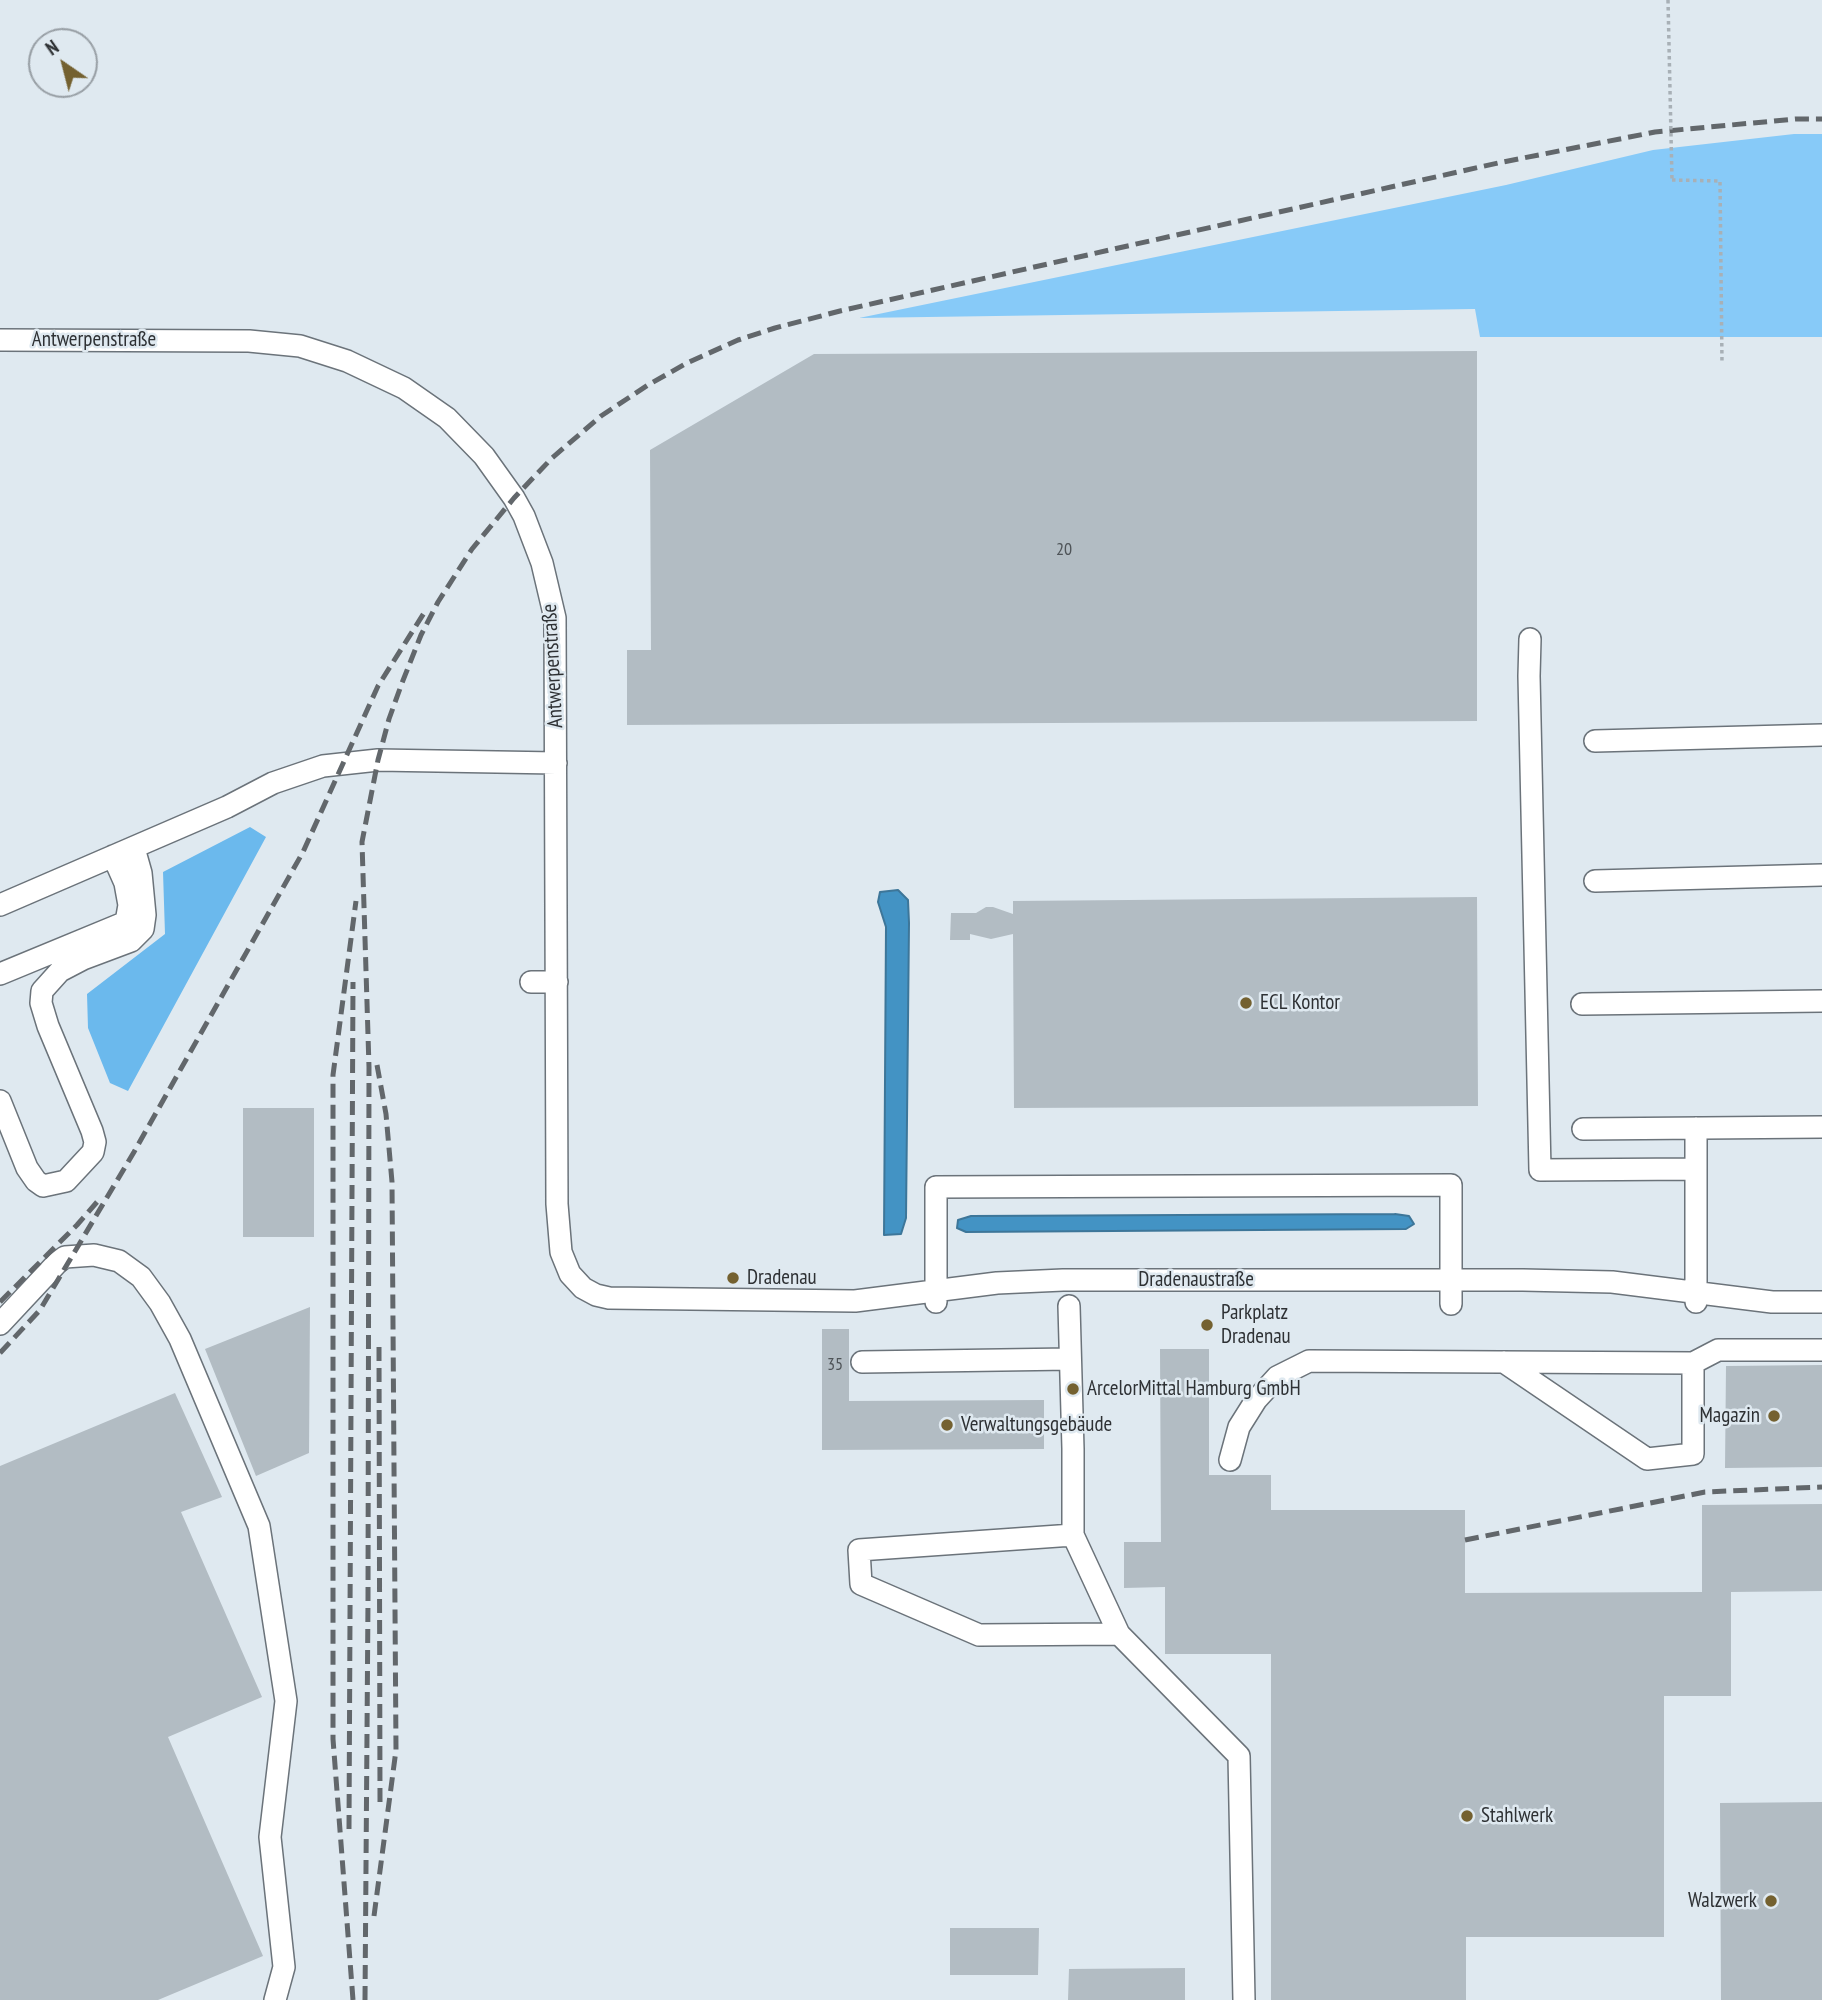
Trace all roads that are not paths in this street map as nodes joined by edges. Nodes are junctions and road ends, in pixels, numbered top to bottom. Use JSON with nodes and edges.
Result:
{"nodes":[{"id":1,"x":0,"y":340,"type":"edge"},
{"id":2,"x":1530,"y":639,"type":"dead end"},
{"id":3,"x":1822,"y":735,"type":"edge"},
{"id":4,"x":1595,"y":741,"type":"dead end"},
{"id":5,"x":556,"y":763,"type":"junction"},
{"id":6,"x":134,"y":848,"type":"junction"},
{"id":7,"x":113,"y":856,"type":"junction"},
{"id":8,"x":1822,"y":875,"type":"edge"},
{"id":9,"x":1595,"y":881,"type":"dead end"},
{"id":10,"x":0,"y":905,"type":"edge"},
{"id":11,"x":0,"y":974,"type":"edge"},
{"id":12,"x":531,"y":982,"type":"dead end"},
{"id":13,"x":557,"y":982,"type":"junction"},
{"id":14,"x":1822,"y":1002,"type":"edge"},
{"id":15,"x":1582,"y":1004,"type":"dead end"},
{"id":16,"x":0,"y":1101,"type":"edge"},
{"id":17,"x":1696,"y":1128,"type":"junction"},
{"id":18,"x":1822,"y":1128,"type":"edge"},
{"id":19,"x":1583,"y":1129,"type":"dead end"},
{"id":20,"x":1696,"y":1169,"type":"junction"},
{"id":21,"x":1451,"y":1280,"type":"junction"},
{"id":22,"x":575,"y":1282,"type":"joint"},
{"id":23,"x":936,"y":1297,"type":"junction"},
{"id":24,"x":1696,"y":1298,"type":"junction"},
{"id":25,"x":1822,"y":1302,"type":"edge"},
{"id":26,"x":1451,"y":1304,"type":"dead end"},
{"id":27,"x":1069,"y":1306,"type":"dead end"},
{"id":28,"x":0,"y":1324,"type":"edge"},
{"id":29,"x":1822,"y":1350,"type":"edge"},
{"id":30,"x":1070,"y":1359,"type":"junction"},
{"id":31,"x":862,"y":1362,"type":"dead end"},
{"id":32,"x":1503,"y":1362,"type":"junction"},
{"id":33,"x":1693,"y":1363,"type":"junction"},
{"id":34,"x":1230,"y":1460,"type":"dead end"},
{"id":35,"x":1073,"y":1535,"type":"junction"},
{"id":36,"x":1119,"y":1633,"type":"junction"},
{"id":37,"x":275,"y":2000,"type":"edge"},
{"id":38,"x":1244,"y":2000,"type":"edge"}],
"edges":[{"from":1,"to":5,"type":"street","name":"Antwerpenstraße"},
{"from":2,"to":20,"type":"street"},
{"from":3,"to":4,"type":"street"},
{"from":5,"to":6,"type":"street"},
{"from":5,"to":13,"type":"street","name":"Antwerpenstraße"},
{"from":6,"to":7,"type":"street"},
{"from":6,"to":16,"type":"street"},
{"from":7,"to":10,"type":"street"},
{"from":7,"to":11,"type":"street"},
{"from":8,"to":9,"type":"street"},
{"from":12,"to":13,"type":"street"},
{"from":13,"to":22,"type":"street","name":"Antwerpenstraße"},
{"from":14,"to":15,"type":"street"},
{"from":17,"to":18,"type":"street"},
{"from":17,"to":19,"type":"street"},
{"from":17,"to":20,"type":"street"},
{"from":20,"to":24,"type":"street"},
{"from":21,"to":23,"type":"street","name":"Dradenaustraße"},
{"from":21,"to":23,"type":"street"},
{"from":21,"to":24,"type":"street","name":"Dradenaustraße"},
{"from":21,"to":26,"type":"street"},
{"from":22,"to":23,"type":"street","name":"Dradenaustraße"},
{"from":24,"to":25,"type":"street","name":"Dradenaustraße"},
{"from":27,"to":30,"type":"street"},
{"from":28,"to":37,"type":"street"},
{"from":29,"to":33,"type":"street"},
{"from":30,"to":31,"type":"street"},
{"from":30,"to":35,"type":"street"},
{"from":32,"to":33,"type":"street"},
{"from":32,"to":33,"type":"street"},
{"from":32,"to":34,"type":"street"},
{"from":35,"to":36,"type":"street"},
{"from":35,"to":36,"type":"street"},
{"from":36,"to":38,"type":"street"}]}
